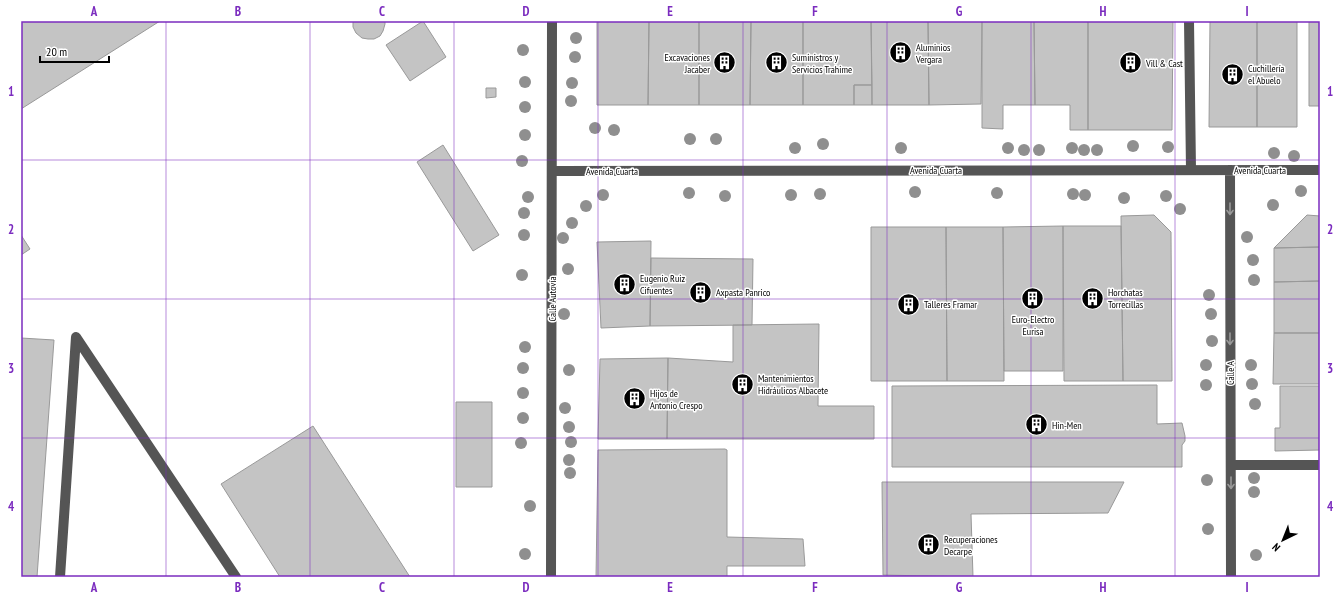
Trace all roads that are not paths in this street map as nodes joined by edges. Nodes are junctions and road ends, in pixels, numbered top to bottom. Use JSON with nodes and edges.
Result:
{"nodes":[{"id":1,"x":552,"y":21,"type":"edge"},
{"id":2,"x":1189,"y":21,"type":"edge"},
{"id":3,"x":1191,"y":170,"type":"junction"},
{"id":4,"x":1230,"y":170,"type":"junction"},
{"id":5,"x":1320,"y":170,"type":"edge"},
{"id":6,"x":552,"y":171,"type":"junction"},
{"id":7,"x":1230,"y":465,"type":"junction"},
{"id":8,"x":1320,"y":465,"type":"edge"},
{"id":9,"x":60,"y":577,"type":"edge"},
{"id":10,"x":236,"y":577,"type":"edge"},
{"id":11,"x":551,"y":577,"type":"edge"},
{"id":12,"x":1231,"y":577,"type":"edge"}],
"edges":[{"from":1,"to":6,"type":"street","name":"Calle Autovía"},
{"from":2,"to":3,"type":"street"},
{"from":3,"to":4,"type":"street","name":"Avenida Cuarta"},
{"from":3,"to":6,"type":"street","name":"Avenida Cuarta"},
{"from":4,"to":5,"type":"street","name":"Avenida Cuarta"},
{"from":4,"to":7,"type":"street","name":"Calle A","one_way":true},
{"from":6,"to":11,"type":"street","name":"Calle Autovía"},
{"from":7,"to":8,"type":"street"},
{"from":7,"to":12,"type":"street","name":"Calle A","one_way":true},
{"from":9,"to":10,"type":"street"}]}
